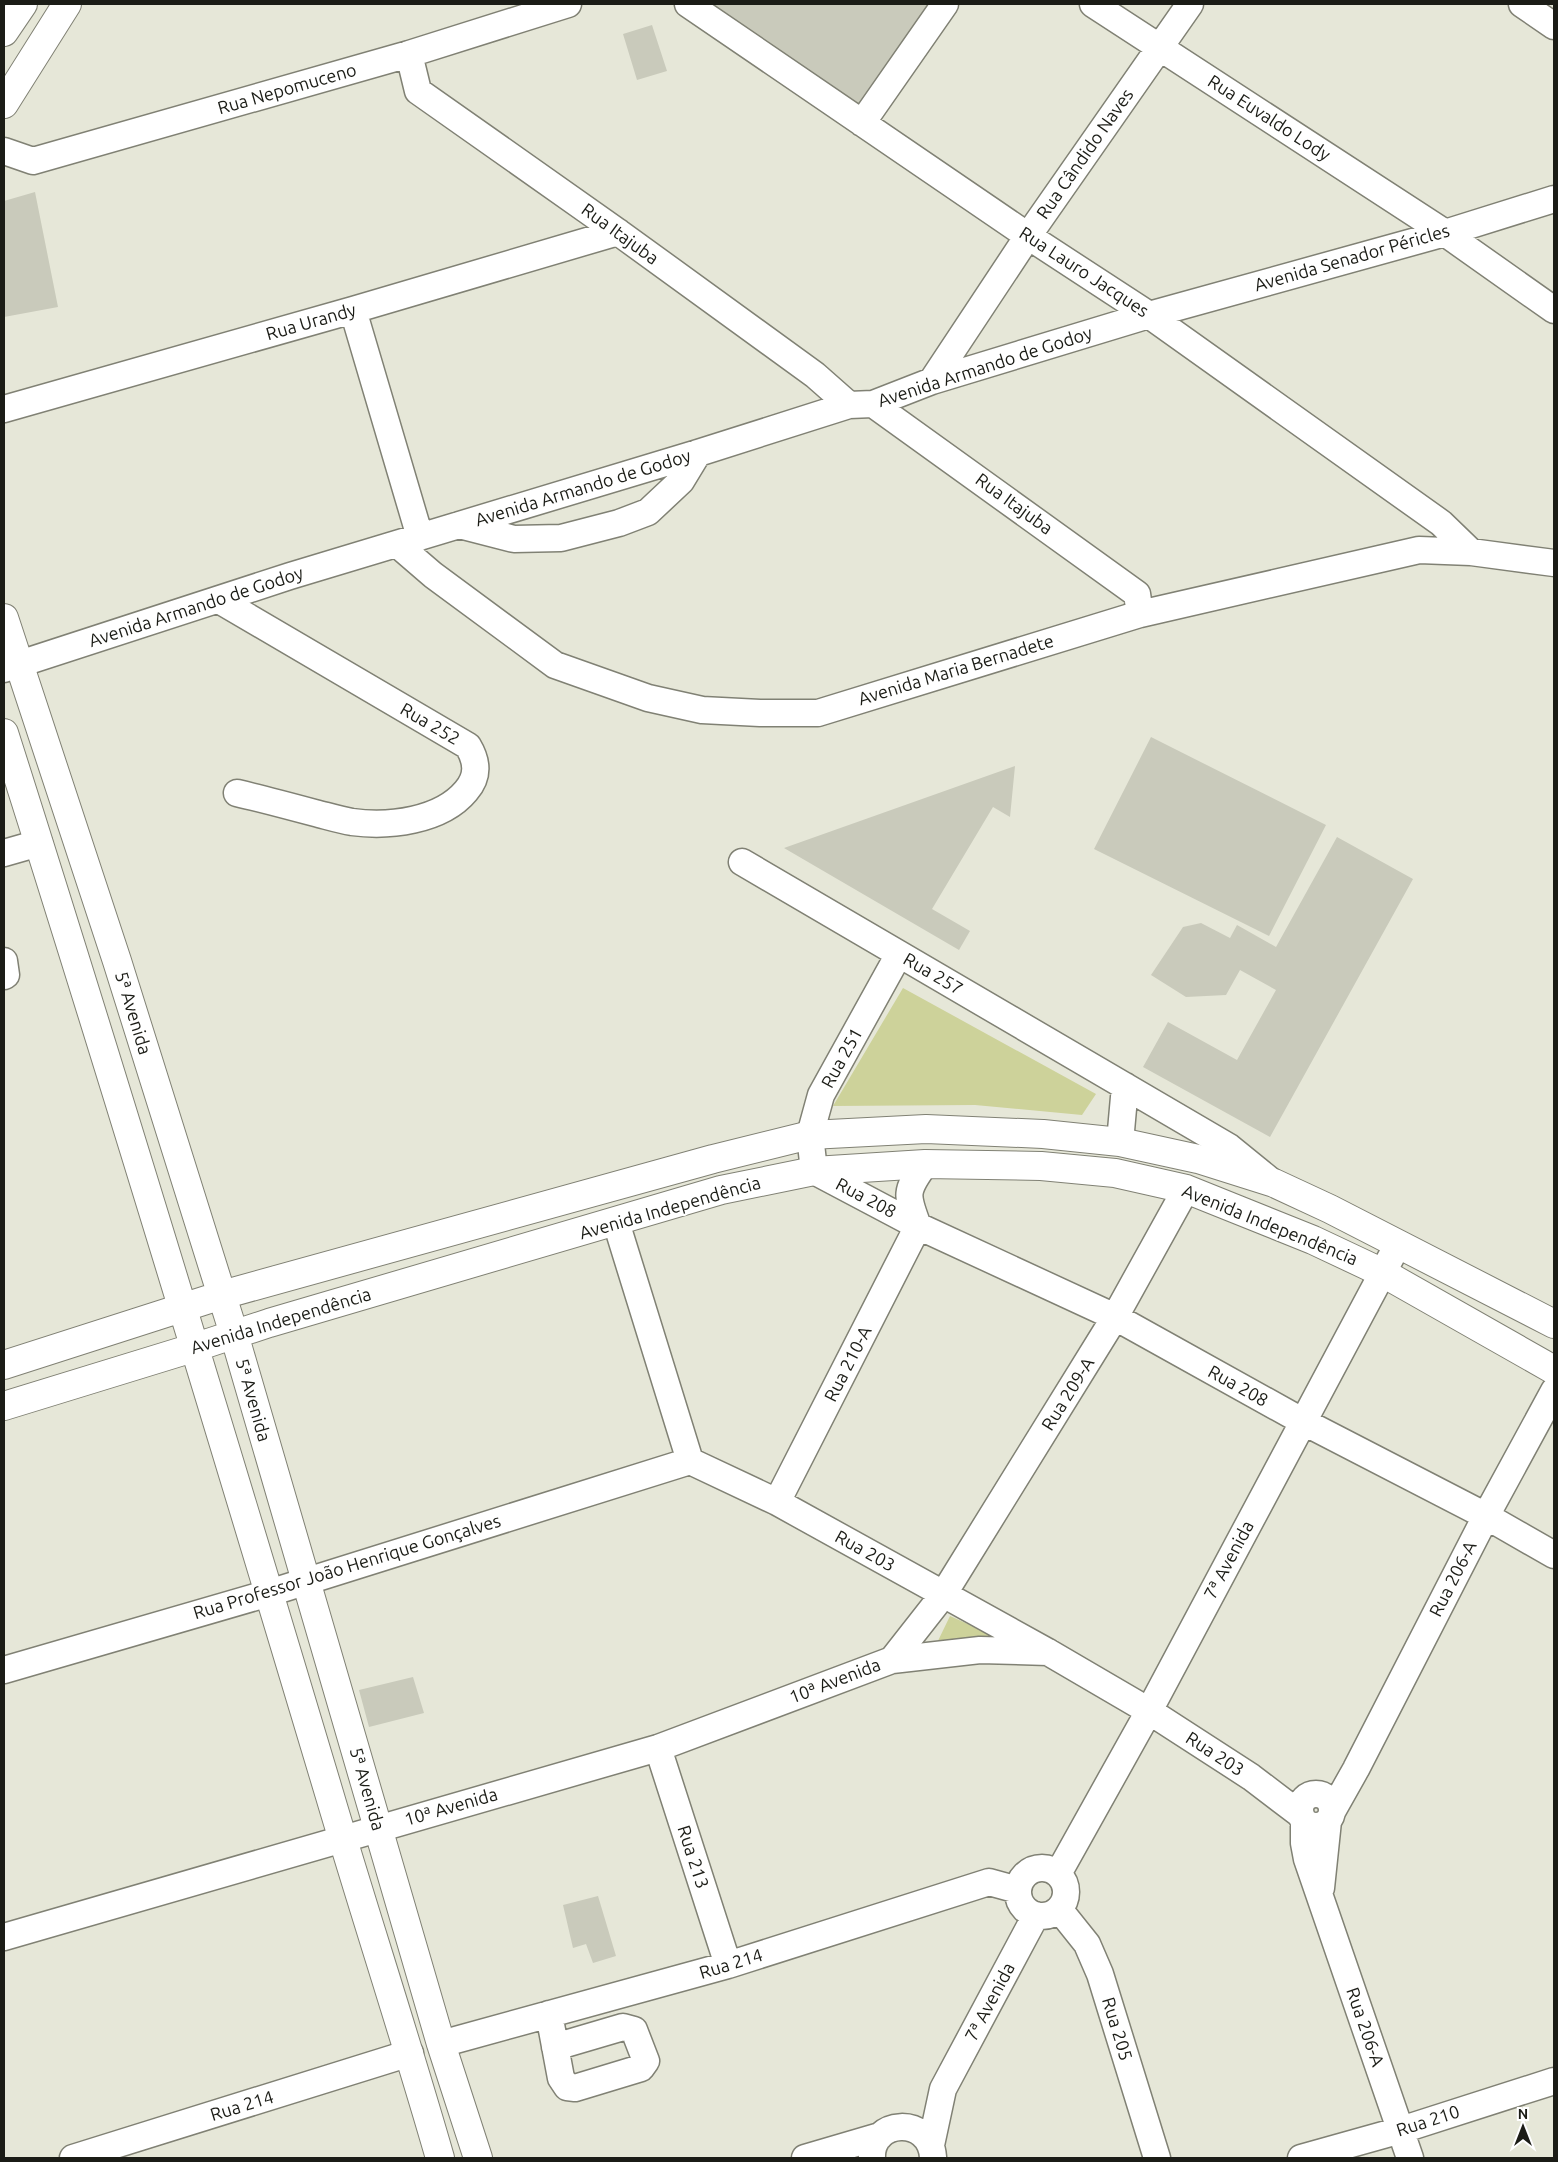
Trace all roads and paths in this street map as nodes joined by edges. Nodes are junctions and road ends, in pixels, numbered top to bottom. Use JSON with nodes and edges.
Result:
{"nodes":[{"id":1,"x":23,"y":4,"type":"edge"},
{"id":2,"x":67,"y":4,"type":"edge"},
{"id":3,"x":568,"y":4,"type":"edge"},
{"id":4,"x":688,"y":4,"type":"edge"},
{"id":5,"x":945,"y":4,"type":"edge"},
{"id":6,"x":1093,"y":4,"type":"edge"},
{"id":7,"x":1190,"y":4,"type":"edge"},
{"id":8,"x":1522,"y":4,"type":"edge"},
{"id":9,"x":1554,"y":26,"type":"edge"},
{"id":10,"x":4,"y":32,"type":"edge"},
{"id":11,"x":1159,"y":47,"type":"junction"},
{"id":12,"x":409,"y":54,"type":"junction"},
{"id":13,"x":4,"y":104,"type":"edge"},
{"id":14,"x":862,"y":123,"type":"junction"},
{"id":15,"x":4,"y":151,"type":"edge"},
{"id":16,"x":1554,"y":199,"type":"edge"},
{"id":17,"x":618,"y":232,"type":"junction"},
{"id":18,"x":1445,"y":233,"type":"junction"},
{"id":19,"x":1028,"y":236,"type":"junction"},
{"id":20,"x":353,"y":310,"type":"junction"},
{"id":21,"x":1554,"y":310,"type":"edge"},
{"id":22,"x":1149,"y":315,"type":"junction"},
{"id":23,"x":932,"y":381,"type":"junction"},
{"id":24,"x":861,"y":404,"type":"junction"},
{"id":25,"x":4,"y":409,"type":"edge"},
{"id":26,"x":698,"y":453,"type":"junction"},
{"id":27,"x":459,"y":526,"type":"junction"},
{"id":28,"x":408,"y":541,"type":"junction"},
{"id":29,"x":1471,"y":552,"type":"junction"},
{"id":30,"x":1554,"y":562,"type":"edge"},
{"id":31,"x":219,"y":600,"type":"junction"},
{"id":32,"x":1140,"y":614,"type":"junction"},
{"id":33,"x":4,"y":618,"type":"edge"},
{"id":34,"x":11,"y":667,"type":"edge"},
{"id":35,"x":4,"y":733,"type":"edge"},
{"id":36,"x":237,"y":793,"type":"dead end"},
{"id":37,"x":39,"y":843,"type":"junction"},
{"id":38,"x":4,"y":854,"type":"edge"},
{"id":39,"x":742,"y":862,"type":"dead end"},
{"id":40,"x":899,"y":954,"type":"junction"},
{"id":41,"x":4,"y":961,"type":"edge"},
{"id":42,"x":4,"y":976,"type":"edge"},
{"id":43,"x":1124,"y":1086,"type":"junction"},
{"id":44,"x":810,"y":1135,"type":"junction"},
{"id":45,"x":1120,"y":1142,"type":"junction"},
{"id":46,"x":925,"y":1164,"type":"junction"},
{"id":47,"x":814,"y":1171,"type":"junction"},
{"id":48,"x":1274,"y":1183,"type":"junction"},
{"id":49,"x":1186,"y":1189,"type":"junction"},
{"id":50,"x":1330,"y":1209,"type":"junction"},
{"id":51,"x":616,"y":1222,"type":"junction"},
{"id":52,"x":918,"y":1226,"type":"junction"},
{"id":53,"x":1313,"y":1240,"type":"junction"},
{"id":54,"x":1398,"y":1244,"type":"junction"},
{"id":55,"x":1383,"y":1273,"type":"junction"},
{"id":56,"x":222,"y":1295,"type":"junction"},
{"id":57,"x":184,"y":1308,"type":"junction"},
{"id":58,"x":1115,"y":1317,"type":"junction"},
{"id":59,"x":1554,"y":1324,"type":"edge"},
{"id":60,"x":234,"y":1334,"type":"junction"},
{"id":61,"x":196,"y":1347,"type":"junction"},
{"id":62,"x":4,"y":1365,"type":"edge"},
{"id":63,"x":1554,"y":1370,"type":"edge"},
{"id":64,"x":1554,"y":1391,"type":"edge"},
{"id":65,"x":4,"y":1406,"type":"edge"},
{"id":66,"x":1302,"y":1421,"type":"junction"},
{"id":67,"x":690,"y":1461,"type":"junction"},
{"id":68,"x":778,"y":1502,"type":"junction"},
{"id":69,"x":1486,"y":1516,"type":"junction"},
{"id":70,"x":1554,"y":1555,"type":"edge"},
{"id":71,"x":307,"y":1581,"type":"junction"},
{"id":72,"x":269,"y":1593,"type":"junction"},
{"id":73,"x":943,"y":1596,"type":"junction"},
{"id":74,"x":1048,"y":1652,"type":"junction"},
{"id":75,"x":892,"y":1660,"type":"junction"},
{"id":76,"x":4,"y":1670,"type":"edge"},
{"id":77,"x":1149,"y":1711,"type":"junction"},
{"id":78,"x":658,"y":1748,"type":"junction"},
{"id":79,"x":1317,"y":1809,"type":"junction"},
{"id":80,"x":378,"y":1828,"type":"junction"},
{"id":81,"x":343,"y":1839,"type":"junction"},
{"id":82,"x":1058,"y":1874,"type":"junction"},
{"id":83,"x":1018,"y":1890,"type":"junction"},
{"id":84,"x":1047,"y":1912,"type":"junction"},
{"id":85,"x":4,"y":1937,"type":"edge"},
{"id":86,"x":728,"y":1965,"type":"junction"},
{"id":87,"x":389,"y":1984,"type":"junction"},
{"id":88,"x":549,"y":2014,"type":"junction"},
{"id":89,"x":441,"y":2044,"type":"junction"},
{"id":90,"x":556,"y":2047,"type":"dead end"},
{"id":91,"x":410,"y":2053,"type":"junction"},
{"id":92,"x":1554,"y":2080,"type":"edge"},
{"id":93,"x":943,"y":2089,"type":"junction"},
{"id":94,"x":907,"y":2127,"type":"junction"},
{"id":95,"x":1401,"y":2130,"type":"junction"},
{"id":96,"x":876,"y":2147,"type":"edge"},
{"id":97,"x":932,"y":2154,"type":"edge"},
{"id":98,"x":817,"y":2155,"type":"edge"},
{"id":99,"x":73,"y":2158,"type":"edge"},
{"id":100,"x":440,"y":2158,"type":"edge"},
{"id":101,"x":478,"y":2158,"type":"edge"},
{"id":102,"x":853,"y":2158,"type":"edge"},
{"id":103,"x":1157,"y":2158,"type":"edge"},
{"id":104,"x":1301,"y":2158,"type":"edge"},
{"id":105,"x":1410,"y":2158,"type":"edge"}],
"edges":[{"from":1,"to":10,"type":"main road"},
{"from":2,"to":13,"type":"main road"},
{"from":3,"to":12,"type":"street","name":"Rua Nepomuceno"},
{"from":4,"to":14,"type":"street","name":"Rua Lauro Jacques"},
{"from":5,"to":14,"type":"street"},
{"from":6,"to":11,"type":"street","name":"Rua Euvaldo Lody"},
{"from":7,"to":11,"type":"street","name":"Rua Cândido Naves"},
{"from":8,"to":9,"type":"street"},
{"from":11,"to":18,"type":"street","name":"Rua Euvaldo Lody"},
{"from":11,"to":19,"type":"street","name":"Rua Cândido Naves"},
{"from":12,"to":15,"type":"street","name":"Rua Nepomuceno"},
{"from":12,"to":17,"type":"street","name":"Rua Itajuba"},
{"from":14,"to":19,"type":"street","name":"Rua Lauro Jacques"},
{"from":16,"to":18,"type":"street","name":"Avenida Senador Péricles"},
{"from":17,"to":20,"type":"street","name":"Rua Urandy"},
{"from":17,"to":24,"type":"street","name":"Rua Itajuba"},
{"from":18,"to":21,"type":"street","name":"Rua Euvaldo Lody"},
{"from":18,"to":22,"type":"street","name":"Avenida Senador Péricles"},
{"from":19,"to":22,"type":"street","name":"Rua Lauro Jacques"},
{"from":19,"to":23,"type":"street","name":"Rua Cândido Naves"},
{"from":20,"to":25,"type":"street","name":"Rua Urandy"},
{"from":20,"to":28,"type":"street"},
{"from":22,"to":23,"type":"street","name":"Avenida Armando de Godoy"},
{"from":22,"to":29,"type":"street","name":"Rua Lauro Jacques"},
{"from":23,"to":24,"type":"street","name":"Avenida Armando de Godoy"},
{"from":24,"to":26,"type":"street","name":"Avenida Armando de Godoy"},
{"from":24,"to":32,"type":"street","name":"Rua Itajuba"},
{"from":26,"to":27,"type":"street","name":"Avenida Armando de Godoy"},
{"from":26,"to":27,"type":"street"},
{"from":27,"to":28,"type":"street","name":"Avenida Armando de Godoy"},
{"from":28,"to":31,"type":"street","name":"Avenida Armando de Godoy"},
{"from":28,"to":32,"type":"street","name":"Avenida Maria Bernadete"},
{"from":29,"to":30,"type":"street","name":"Avenida Maria Bernadete"},
{"from":29,"to":32,"type":"street","name":"Avenida Maria Bernadete"},
{"from":31,"to":34,"type":"street","name":"Avenida Armando de Godoy"},
{"from":31,"to":36,"type":"street","name":"Rua 252"},
{"from":33,"to":34,"type":"main road","name":"5ª Avenida"},
{"from":34,"to":56,"type":"main road","name":"5ª Avenida"},
{"from":35,"to":37,"type":"main road"},
{"from":37,"to":38,"type":"street"},
{"from":37,"to":57,"type":"main road"},
{"from":39,"to":40,"type":"street","name":"Rua 257"},
{"from":40,"to":43,"type":"street","name":"Rua 257"},
{"from":40,"to":44,"type":"street","name":"Rua 251"},
{"from":41,"to":42,"type":"street"},
{"from":43,"to":45,"type":"street"},
{"from":43,"to":48,"type":"street","name":"Rua 257"},
{"from":44,"to":45,"type":"main road","name":"Avenida Independência"},
{"from":44,"to":47,"type":"street","name":"Rua 251"},
{"from":44,"to":56,"type":"main road","name":"Avenida Independência"},
{"from":45,"to":48,"type":"main road","name":"Avenida Independência"},
{"from":46,"to":47,"type":"main road","name":"Avenida Independência"},
{"from":46,"to":49,"type":"main road","name":"Avenida Independência"},
{"from":46,"to":52,"type":"street","name":"Rua 208"},
{"from":47,"to":51,"type":"main road","name":"Avenida Independência"},
{"from":47,"to":52,"type":"street","name":"Rua 208"},
{"from":48,"to":50,"type":"main road","name":"Avenida Independência"},
{"from":49,"to":53,"type":"main road","name":"Avenida Independência"},
{"from":49,"to":58,"type":"street","name":"Rua 209-A"},
{"from":50,"to":53,"type":"main road"},
{"from":50,"to":54,"type":"main road","name":"Avenida Independência"},
{"from":51,"to":60,"type":"main road","name":"Avenida Independência"},
{"from":51,"to":67,"type":"street"},
{"from":52,"to":58,"type":"street","name":"Rua 208"},
{"from":52,"to":68,"type":"street","name":"Rua 210-A"},
{"from":53,"to":55,"type":"main road","name":"Avenida Independência"},
{"from":54,"to":55,"type":"street","name":"7ª Avenida"},
{"from":54,"to":59,"type":"main road","name":"Avenida Independência"},
{"from":55,"to":63,"type":"main road","name":"Avenida Independência"},
{"from":55,"to":66,"type":"street","name":"7ª Avenida"},
{"from":56,"to":57,"type":"main road","name":"Avenida Independência"},
{"from":56,"to":60,"type":"main road","name":"5ª Avenida"},
{"from":57,"to":61,"type":"main road"},
{"from":57,"to":62,"type":"main road","name":"Avenida Independência"},
{"from":58,"to":66,"type":"street","name":"Rua 208"},
{"from":58,"to":73,"type":"street","name":"Rua 209-A"},
{"from":60,"to":61,"type":"main road","name":"Avenida Independência"},
{"from":60,"to":71,"type":"main road","name":"5ª Avenida"},
{"from":61,"to":65,"type":"main road","name":"Avenida Independência"},
{"from":61,"to":72,"type":"main road"},
{"from":64,"to":69,"type":"street","name":"Rua 206-A"},
{"from":66,"to":69,"type":"street","name":"Rua 208"},
{"from":66,"to":77,"type":"street","name":"7ª Avenida"},
{"from":67,"to":68,"type":"street","name":"Rua 203"},
{"from":67,"to":71,"type":"street","name":"Rua Professor João Henrique Gonçalves"},
{"from":68,"to":73,"type":"street","name":"Rua 203"},
{"from":69,"to":70,"type":"street","name":"Rua 208"},
{"from":69,"to":79,"type":"street","name":"Rua 206-A"},
{"from":71,"to":72,"type":"street","name":"Rua Professor João Henrique Gonçalves"},
{"from":71,"to":80,"type":"main road","name":"5ª Avenida"},
{"from":72,"to":76,"type":"street","name":"Rua Professor João Henrique Gonçalves"},
{"from":72,"to":81,"type":"main road"},
{"from":73,"to":74,"type":"street","name":"Rua 203"},
{"from":73,"to":75,"type":"street","name":"10ª Avenida"},
{"from":74,"to":75,"type":"street","name":"10ª Avenida"},
{"from":74,"to":77,"type":"street","name":"Rua 203"},
{"from":75,"to":78,"type":"street","name":"10ª Avenida"},
{"from":77,"to":79,"type":"street","name":"Rua 203"},
{"from":77,"to":82,"type":"street","name":"7ª Avenida"},
{"from":78,"to":80,"type":"street","name":"10ª Avenida"},
{"from":78,"to":86,"type":"street","name":"Rua 213"},
{"from":79,"to":95,"type":"street","name":"Rua 206-A"},
{"from":80,"to":81,"type":"street","name":"10ª Avenida"},
{"from":80,"to":89,"type":"main road","name":"5ª Avenida"},
{"from":81,"to":85,"type":"street","name":"10ª Avenida"},
{"from":81,"to":87,"type":"main road"},
{"from":82,"to":83,"type":"street"},
{"from":82,"to":84,"type":"street"},
{"from":83,"to":84,"type":"street"},
{"from":83,"to":86,"type":"street","name":"Rua 214"},
{"from":84,"to":93,"type":"street","name":"7ª Avenida"},
{"from":84,"to":103,"type":"street","name":"Rua 205"},
{"from":86,"to":88,"type":"street","name":"Rua 214"},
{"from":87,"to":89,"type":"main road"},
{"from":87,"to":91,"type":"main road"},
{"from":88,"to":89,"type":"street","name":"Rua 214"},
{"from":88,"to":90,"type":"street"},
{"from":89,"to":101,"type":"main road","name":"5ª Avenida"},
{"from":91,"to":99,"type":"street","name":"Rua 214"},
{"from":91,"to":100,"type":"main road"},
{"from":92,"to":95,"type":"street","name":"Rua 210"},
{"from":93,"to":94,"type":"street","name":"7ª Avenida"},
{"from":93,"to":97,"type":"street","name":"7ª Avenida"},
{"from":94,"to":96,"type":"street"},
{"from":94,"to":97,"type":"street"},
{"from":95,"to":104,"type":"street","name":"Rua 210"},
{"from":95,"to":105,"type":"street","name":"Rua 206-A"},
{"from":96,"to":98,"type":"street"},
{"from":98,"to":102,"type":"street"}]}
